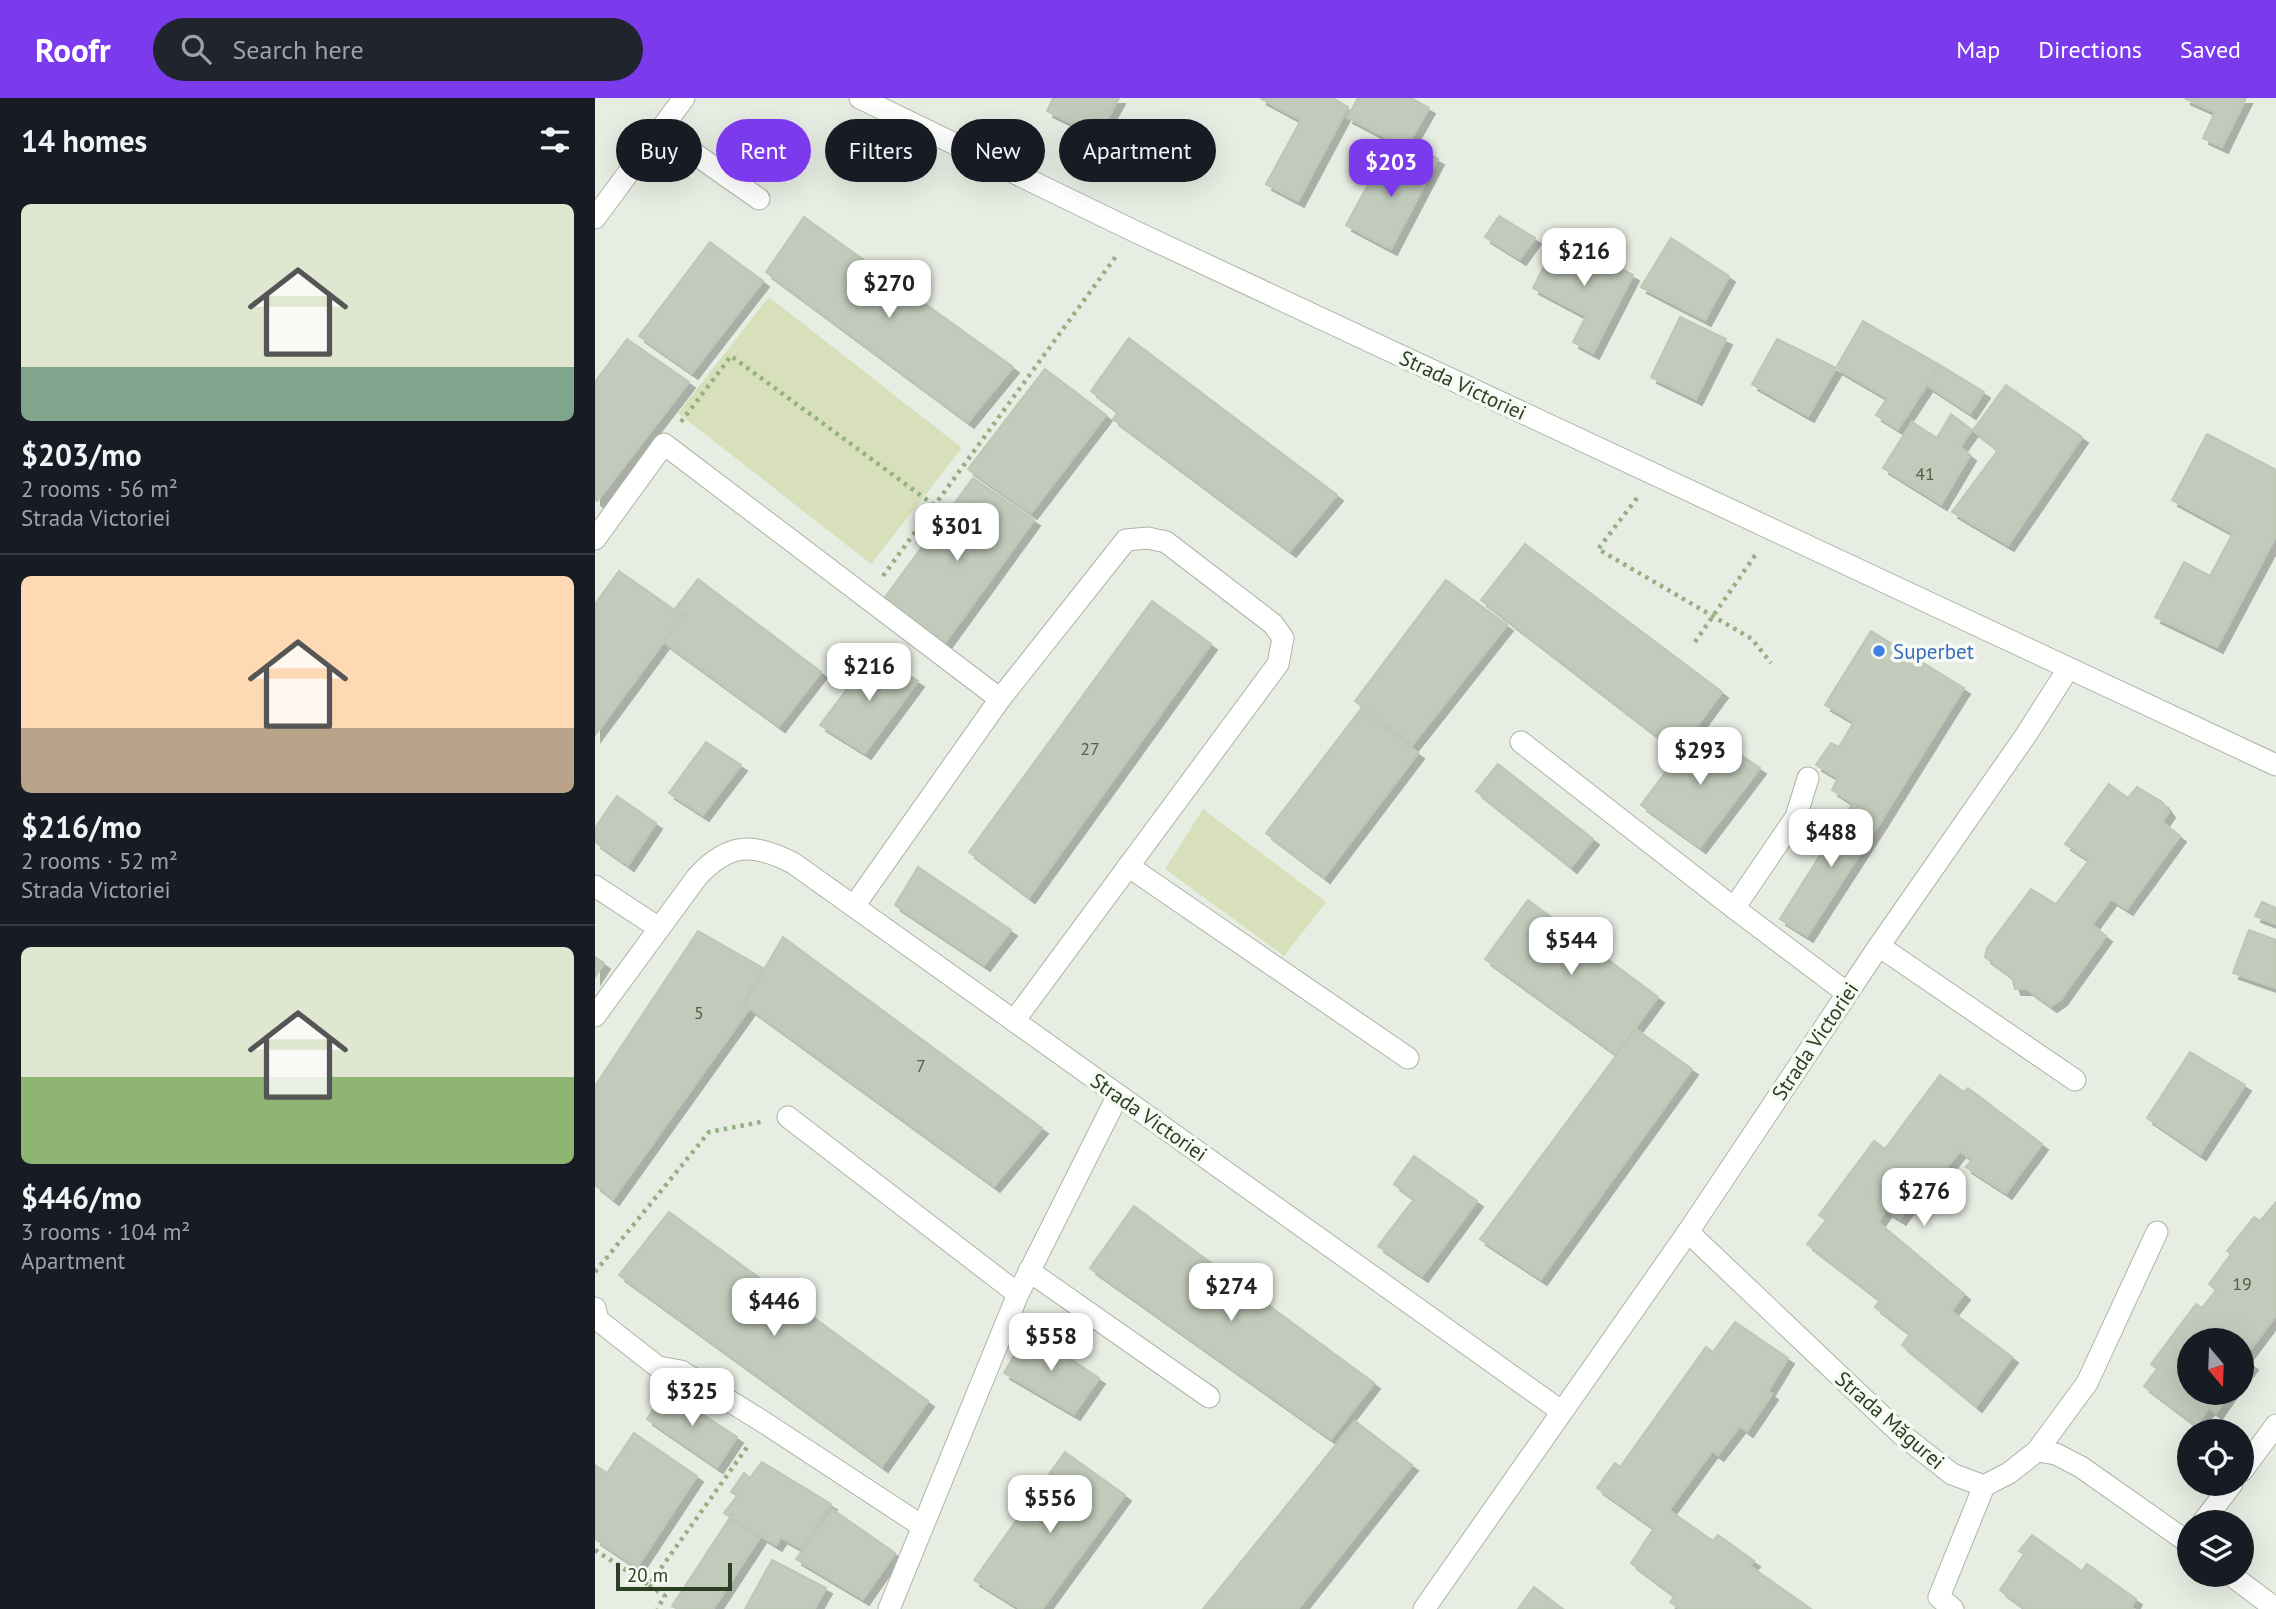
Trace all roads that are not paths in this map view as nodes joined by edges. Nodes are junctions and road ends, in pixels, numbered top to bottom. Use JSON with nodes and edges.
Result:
{"nodes":[{"id":1,"x":684,"y":98,"type":"edge"},
{"id":2,"x":860,"y":98,"type":"edge"},
{"id":3,"x":669,"y":119,"type":"edge"},
{"id":4,"x":702,"y":159,"type":"edge"},
{"id":5,"x":622,"y":182,"type":"edge"},
{"id":6,"x":759,"y":199,"type":"dead end"},
{"id":7,"x":595,"y":218,"type":"edge"},
{"id":8,"x":595,"y":539,"type":"edge"},
{"id":9,"x":2067,"y":669,"type":"junction"},
{"id":10,"x":1000,"y":699,"type":"junction"},
{"id":11,"x":1521,"y":742,"type":"dead end"},
{"id":12,"x":2276,"y":765,"type":"edge"},
{"id":13,"x":1808,"y":778,"type":"dead end"},
{"id":14,"x":1128,"y":866,"type":"junction"},
{"id":15,"x":595,"y":886,"type":"edge"},
{"id":16,"x":854,"y":906,"type":"junction"},
{"id":17,"x":1734,"y":908,"type":"junction"},
{"id":18,"x":659,"y":928,"type":"junction"},
{"id":19,"x":1879,"y":946,"type":"junction"},
{"id":20,"x":1847,"y":993,"type":"junction"},
{"id":21,"x":595,"y":1016,"type":"edge"},
{"id":22,"x":1014,"y":1021,"type":"junction"},
{"id":23,"x":1408,"y":1058,"type":"dead end"},
{"id":24,"x":2075,"y":1080,"type":"dead end"},
{"id":25,"x":1118,"y":1095,"type":"junction"},
{"id":26,"x":788,"y":1117,"type":"road end"},
{"id":27,"x":1688,"y":1232,"type":"junction"},
{"id":28,"x":2157,"y":1232,"type":"dead end"},
{"id":29,"x":1029,"y":1270,"type":"junction"},
{"id":30,"x":1018,"y":1294,"type":"junction"},
{"id":31,"x":595,"y":1308,"type":"edge"},
{"id":32,"x":1209,"y":1397,"type":"dead end"},
{"id":33,"x":1561,"y":1411,"type":"junction"},
{"id":34,"x":2276,"y":1425,"type":"edge"},
{"id":35,"x":2037,"y":1451,"type":"junction"},
{"id":36,"x":2254,"y":1455,"type":"edge"},
{"id":37,"x":1984,"y":1486,"type":"junction"},
{"id":38,"x":2223,"y":1496,"type":"edge"},
{"id":39,"x":2212,"y":1510,"type":"edge"},
{"id":40,"x":922,"y":1526,"type":"junction"},
{"id":41,"x":2177,"y":1534,"type":"edge"},
{"id":42,"x":2247,"y":1587,"type":"edge"},
{"id":43,"x":889,"y":1609,"type":"edge"},
{"id":44,"x":1424,"y":1609,"type":"edge"},
{"id":45,"x":1952,"y":1609,"type":"edge"},
{"id":46,"x":2276,"y":1609,"type":"edge"}],
"edges":[{"from":1,"to":3,"type":"street"},
{"from":2,"to":9,"type":"street","name":"Strada Victoriei"},
{"from":4,"to":6,"type":"street"},
{"from":5,"to":7,"type":"street"},
{"from":8,"to":10,"type":"street"},
{"from":9,"to":12,"type":"street","name":"Strada Victoriei"},
{"from":9,"to":19,"type":"street","name":"Strada Victoriei"},
{"from":10,"to":14,"type":"street"},
{"from":10,"to":16,"type":"street"},
{"from":11,"to":17,"type":"street"},
{"from":13,"to":17,"type":"street"},
{"from":14,"to":22,"type":"street"},
{"from":14,"to":23,"type":"street"},
{"from":15,"to":18,"type":"street"},
{"from":16,"to":18,"type":"street","name":"Strada Victoriei"},
{"from":16,"to":22,"type":"street","name":"Strada Victoriei"},
{"from":17,"to":20,"type":"street"},
{"from":18,"to":21,"type":"street"},
{"from":19,"to":20,"type":"street","name":"Strada Victoriei"},
{"from":19,"to":24,"type":"street"},
{"from":20,"to":27,"type":"street","name":"Strada Victoriei"},
{"from":22,"to":25,"type":"street","name":"Strada Victoriei"},
{"from":25,"to":29,"type":"street"},
{"from":25,"to":33,"type":"street","name":"Strada Victoriei"},
{"from":26,"to":30,"type":"street"},
{"from":27,"to":33,"type":"street","name":"Strada Victoriei"},
{"from":27,"to":37,"type":"street","name":"Strada Măgurei"},
{"from":28,"to":35,"type":"street"},
{"from":29,"to":30,"type":"street"},
{"from":29,"to":32,"type":"street"},
{"from":30,"to":40,"type":"street"},
{"from":31,"to":40,"type":"street"},
{"from":33,"to":44,"type":"street","name":"Strada Victoriei"},
{"from":34,"to":36,"type":"street"},
{"from":35,"to":37,"type":"street"},
{"from":35,"to":41,"type":"street"},
{"from":37,"to":45,"type":"street"},
{"from":38,"to":39,"type":"street"},
{"from":40,"to":43,"type":"street"},
{"from":42,"to":46,"type":"street"}]}
